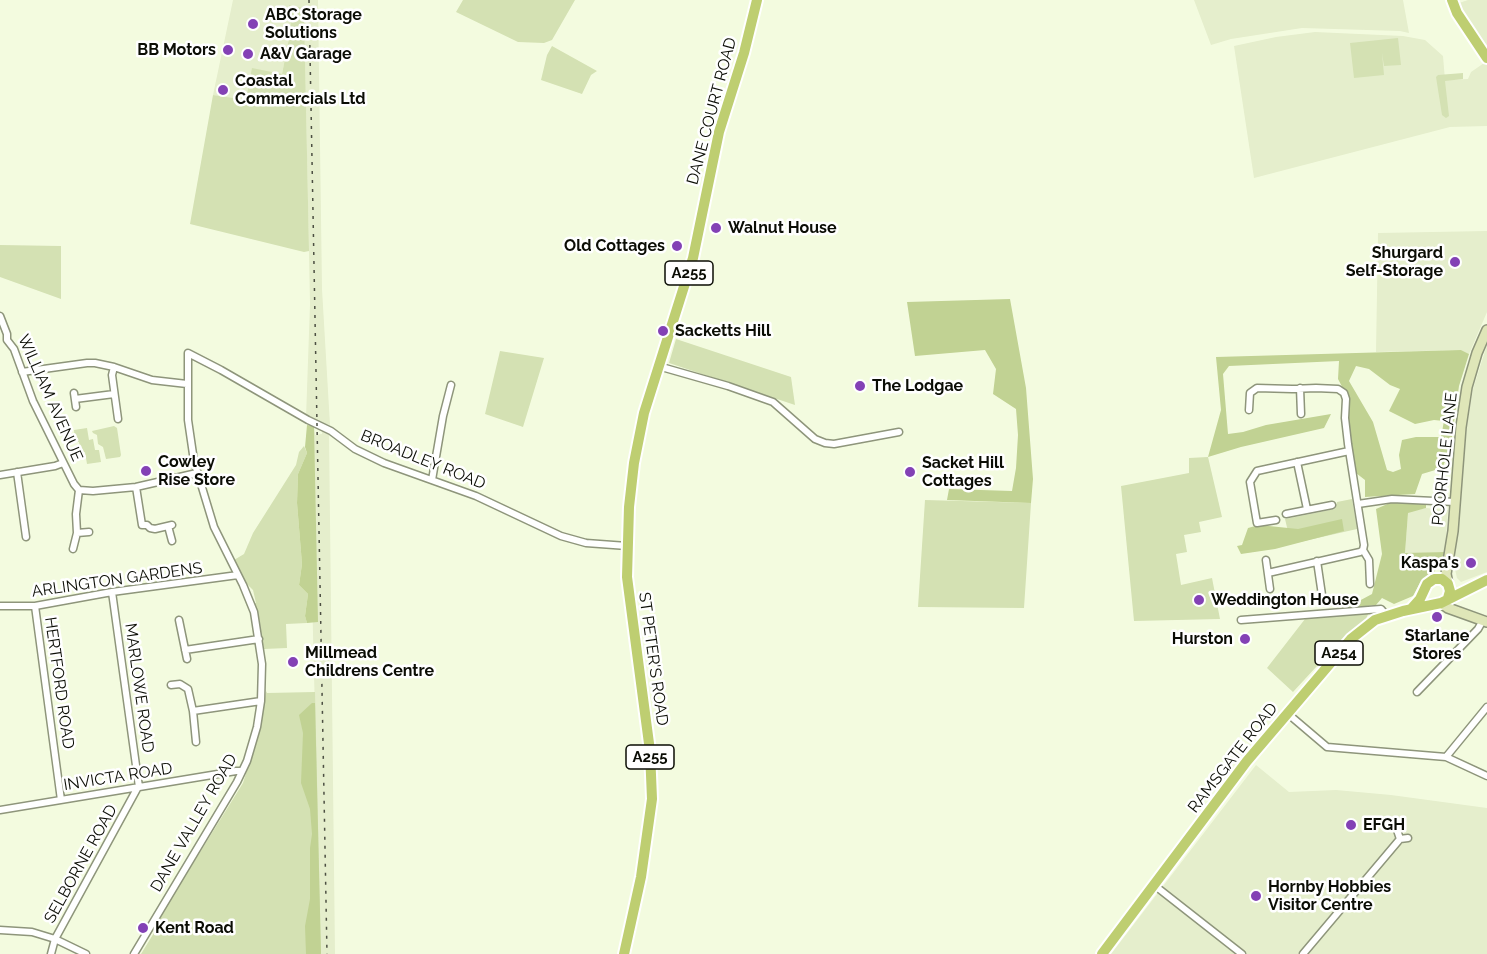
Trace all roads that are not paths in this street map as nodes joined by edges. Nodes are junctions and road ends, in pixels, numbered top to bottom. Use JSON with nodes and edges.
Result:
{"nodes":[{"id":1,"x":757,"y":0,"type":"edge"},
{"id":2,"x":1452,"y":0,"type":"edge"},
{"id":3,"x":1487,"y":58,"type":"edge"},
{"id":4,"x":0,"y":316,"type":"edge"},
{"id":5,"x":1487,"y":330,"type":"edge"},
{"id":6,"x":4,"y":340,"type":"edge"},
{"id":7,"x":188,"y":353,"type":"joint"},
{"id":8,"x":658,"y":366,"type":"junction"},
{"id":9,"x":114,"y":367,"type":"junction"},
{"id":10,"x":22,"y":372,"type":"junction"},
{"id":11,"x":187,"y":384,"type":"junction"},
{"id":12,"x":451,"y":385,"type":"dead end"},
{"id":13,"x":1300,"y":388,"type":"junction"},
{"id":14,"x":114,"y":394,"type":"junction"},
{"id":15,"x":75,"y":400,"type":"dead end"},
{"id":16,"x":1249,"y":411,"type":"dead end"},
{"id":17,"x":1300,"y":414,"type":"dead end"},
{"id":18,"x":118,"y":419,"type":"dead end"},
{"id":19,"x":899,"y":432,"type":"dead end"},
{"id":20,"x":1349,"y":451,"type":"junction"},
{"id":21,"x":1297,"y":462,"type":"junction"},
{"id":22,"x":63,"y":463,"type":"junction"},
{"id":23,"x":17,"y":472,"type":"junction"},
{"id":24,"x":197,"y":473,"type":"junction"},
{"id":25,"x":0,"y":475,"type":"edge"},
{"id":26,"x":432,"y":480,"type":"junction"},
{"id":27,"x":136,"y":487,"type":"junction"},
{"id":28,"x":79,"y":490,"type":"junction"},
{"id":29,"x":1455,"y":502,"type":"junction"},
{"id":30,"x":1358,"y":504,"type":"junction"},
{"id":31,"x":1332,"y":505,"type":"dead end"},
{"id":32,"x":1307,"y":509,"type":"junction"},
{"id":33,"x":1286,"y":514,"type":"dead end"},
{"id":34,"x":1276,"y":520,"type":"dead end"},
{"id":35,"x":89,"y":532,"type":"dead end"},
{"id":36,"x":77,"y":533,"type":"junction"},
{"id":37,"x":26,"y":537,"type":"dead end"},
{"id":38,"x":172,"y":541,"type":"dead end"},
{"id":39,"x":627,"y":546,"type":"junction"},
{"id":40,"x":73,"y":549,"type":"dead end"},
{"id":41,"x":1363,"y":550,"type":"junction"},
{"id":42,"x":1448,"y":558,"type":"junction"},
{"id":43,"x":1266,"y":560,"type":"dead end"},
{"id":44,"x":1317,"y":561,"type":"junction"},
{"id":45,"x":1268,"y":573,"type":"junction"},
{"id":46,"x":238,"y":575,"type":"junction"},
{"id":47,"x":1434,"y":579,"type":"junction"},
{"id":48,"x":1487,"y":580,"type":"edge"},
{"id":49,"x":1370,"y":584,"type":"dead end"},
{"id":50,"x":1321,"y":585,"type":"junction"},
{"id":51,"x":1311,"y":586,"type":"dead end"},
{"id":52,"x":1426,"y":588,"type":"junction"},
{"id":53,"x":1270,"y":589,"type":"dead end"},
{"id":54,"x":112,"y":592,"type":"junction"},
{"id":55,"x":1322,"y":595,"type":"dead end"},
{"id":56,"x":1445,"y":595,"type":"junction"},
{"id":57,"x":0,"y":606,"type":"edge"},
{"id":58,"x":35,"y":606,"type":"junction"},
{"id":59,"x":1411,"y":609,"type":"junction"},
{"id":60,"x":1387,"y":616,"type":"junction"},
{"id":61,"x":179,"y":620,"type":"dead end"},
{"id":62,"x":1241,"y":620,"type":"dead end"},
{"id":63,"x":1485,"y":621,"type":"edge"},
{"id":64,"x":259,"y":639,"type":"junction"},
{"id":65,"x":185,"y":650,"type":"junction"},
{"id":66,"x":187,"y":658,"type":"dead end"},
{"id":67,"x":171,"y":685,"type":"dead end"},
{"id":68,"x":1418,"y":692,"type":"dead end"},
{"id":69,"x":261,"y":701,"type":"junction"},
{"id":70,"x":1487,"y":707,"type":"edge"},
{"id":71,"x":194,"y":711,"type":"junction"},
{"id":72,"x":1287,"y":714,"type":"junction"},
{"id":73,"x":196,"y":742,"type":"dead end"},
{"id":74,"x":1446,"y":757,"type":"junction"},
{"id":75,"x":241,"y":771,"type":"junction"},
{"id":76,"x":1487,"y":776,"type":"edge"},
{"id":77,"x":138,"y":787,"type":"junction"},
{"id":78,"x":62,"y":800,"type":"junction"},
{"id":79,"x":0,"y":810,"type":"edge"},
{"id":80,"x":1397,"y":830,"type":"dead end"},
{"id":81,"x":1408,"y":838,"type":"dead end"},
{"id":82,"x":1400,"y":839,"type":"junction"},
{"id":83,"x":1154,"y":885,"type":"junction"},
{"id":84,"x":0,"y":930,"type":"edge"},
{"id":85,"x":55,"y":939,"type":"junction"},
{"id":86,"x":51,"y":954,"type":"edge"},
{"id":87,"x":86,"y":954,"type":"edge"},
{"id":88,"x":134,"y":954,"type":"edge"},
{"id":89,"x":624,"y":954,"type":"edge"},
{"id":90,"x":1102,"y":954,"type":"edge"},
{"id":91,"x":1242,"y":954,"type":"edge"},
{"id":92,"x":1303,"y":954,"type":"edge"}],
"edges":[{"from":1,"to":8,"type":"main road","name":"DANE COURT ROAD","number":"A255"},
{"from":2,"to":3,"type":"main road"},
{"from":4,"to":6,"type":"street","name":"WILLIAM AVENUE"},
{"from":5,"to":29,"type":"street","name":"POORHOLE LANE"},
{"from":6,"to":10,"type":"street","name":"WILLIAM AVENUE"},
{"from":7,"to":11,"type":"street","name":"DANE VALLEY ROAD"},
{"from":7,"to":26,"type":"street","name":"BROADLEY ROAD"},
{"from":8,"to":19,"type":"street"},
{"from":8,"to":39,"type":"main road","name":"DANE COURT ROAD","number":"A255"},
{"from":9,"to":10,"type":"street"},
{"from":9,"to":11,"type":"street"},
{"from":9,"to":14,"type":"street"},
{"from":10,"to":22,"type":"street","name":"WILLIAM AVENUE"},
{"from":11,"to":24,"type":"street","name":"DANE VALLEY ROAD"},
{"from":12,"to":26,"type":"street"},
{"from":13,"to":16,"type":"street"},
{"from":13,"to":17,"type":"street"},
{"from":13,"to":20,"type":"street"},
{"from":14,"to":15,"type":"street"},
{"from":14,"to":18,"type":"street"},
{"from":20,"to":21,"type":"street"},
{"from":20,"to":30,"type":"street"},
{"from":21,"to":32,"type":"street"},
{"from":21,"to":34,"type":"street"},
{"from":22,"to":23,"type":"street"},
{"from":22,"to":28,"type":"street","name":"WILLIAM AVENUE"},
{"from":23,"to":25,"type":"street"},
{"from":23,"to":37,"type":"street"},
{"from":24,"to":27,"type":"street"},
{"from":24,"to":46,"type":"street","name":"DANE VALLEY ROAD"},
{"from":26,"to":39,"type":"street","name":"BROADLEY ROAD"},
{"from":27,"to":28,"type":"street"},
{"from":27,"to":38,"type":"street"},
{"from":28,"to":36,"type":"street"},
{"from":29,"to":30,"type":"street"},
{"from":29,"to":42,"type":"street","name":"POORHOLE LANE"},
{"from":30,"to":41,"type":"street"},
{"from":31,"to":32,"type":"street"},
{"from":32,"to":33,"type":"street"},
{"from":35,"to":36,"type":"street"},
{"from":36,"to":40,"type":"street"},
{"from":39,"to":89,"type":"main road","name":"ST PETER'S ROAD","number":"A255"},
{"from":41,"to":44,"type":"street"},
{"from":41,"to":49,"type":"street"},
{"from":42,"to":47,"type":"street","name":"POORHOLE LANE"},
{"from":42,"to":56,"type":"street","name":"POORHOLE LANE"},
{"from":43,"to":45,"type":"street"},
{"from":44,"to":45,"type":"street"},
{"from":44,"to":50,"type":"street"},
{"from":45,"to":53,"type":"street"},
{"from":46,"to":54,"type":"street","name":"ARLINGTON GARDENS"},
{"from":46,"to":64,"type":"street","name":"DANE VALLEY ROAD"},
{"from":47,"to":52,"type":"main road"},
{"from":47,"to":56,"type":"main road"},
{"from":48,"to":56,"type":"main road","number":"A254"},
{"from":50,"to":51,"type":"street"},
{"from":50,"to":55,"type":"street"},
{"from":52,"to":56,"type":"main road"},
{"from":52,"to":59,"type":"main road"},
{"from":54,"to":58,"type":"street","name":"ARLINGTON GARDENS"},
{"from":54,"to":77,"type":"street","name":"MARLOWE ROAD"},
{"from":56,"to":59,"type":"main road","name":"RAMSGATE ROAD","number":"A254"},
{"from":56,"to":63,"type":"street"},
{"from":57,"to":58,"type":"street","name":"ARLINGTON GARDENS"},
{"from":58,"to":78,"type":"street","name":"HERTFORD ROAD"},
{"from":59,"to":60,"type":"main road","name":"RAMSGATE ROAD","number":"A254"},
{"from":60,"to":62,"type":"street"},
{"from":60,"to":72,"type":"main road","name":"RAMSGATE ROAD","number":"A254"},
{"from":61,"to":65,"type":"street"},
{"from":63,"to":68,"type":"street"},
{"from":64,"to":65,"type":"street"},
{"from":64,"to":69,"type":"street","name":"DANE VALLEY ROAD"},
{"from":65,"to":66,"type":"street"},
{"from":67,"to":71,"type":"street"},
{"from":69,"to":71,"type":"street"},
{"from":69,"to":75,"type":"street","name":"DANE VALLEY ROAD"},
{"from":70,"to":74,"type":"street"},
{"from":71,"to":73,"type":"street"},
{"from":72,"to":74,"type":"street"},
{"from":72,"to":83,"type":"main road","name":"RAMSGATE ROAD","number":"A254"},
{"from":74,"to":76,"type":"street"},
{"from":75,"to":77,"type":"street","name":"INVICTA ROAD"},
{"from":75,"to":88,"type":"street","name":"DANE VALLEY ROAD"},
{"from":77,"to":78,"type":"street","name":"INVICTA ROAD"},
{"from":77,"to":85,"type":"street","name":"SELBORNE ROAD"},
{"from":78,"to":79,"type":"street","name":"INVICTA ROAD"},
{"from":80,"to":82,"type":"street"},
{"from":81,"to":82,"type":"street"},
{"from":82,"to":92,"type":"street"},
{"from":83,"to":90,"type":"main road","name":"RAMSGATE ROAD","number":"A254"},
{"from":83,"to":91,"type":"street"},
{"from":84,"to":85,"type":"street"},
{"from":85,"to":86,"type":"street","name":"SELBORNE ROAD"},
{"from":85,"to":87,"type":"street"}]}
